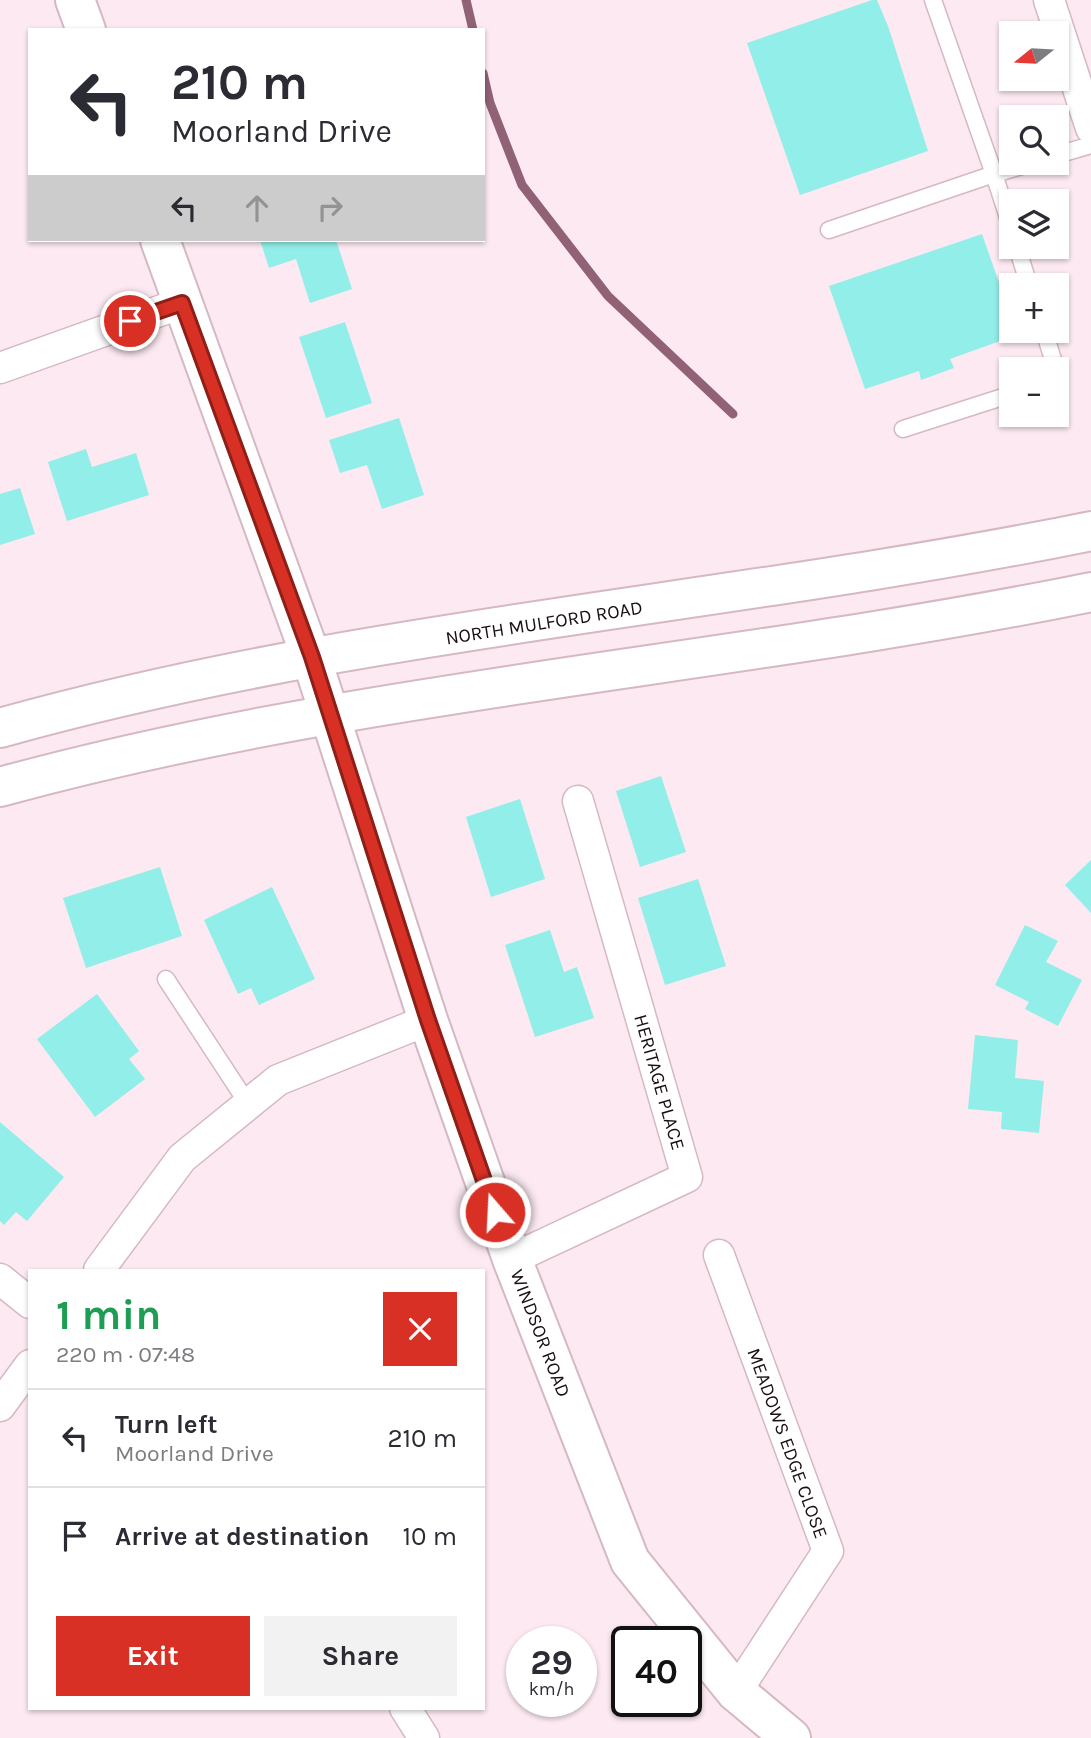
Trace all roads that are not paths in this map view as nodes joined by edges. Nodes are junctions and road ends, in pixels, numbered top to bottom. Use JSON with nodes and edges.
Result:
{"nodes":[{"id":1,"x":75,"y":0,"type":"edge"},
{"id":2,"x":933,"y":0,"type":"edge"},
{"id":3,"x":1049,"y":0,"type":"edge"},
{"id":4,"x":85,"y":28,"type":"edge"},
{"id":5,"x":1091,"y":128,"type":"edge"},
{"id":6,"x":1091,"y":145,"type":"edge"},
{"id":7,"x":1069,"y":151,"type":"edge"},
{"id":8,"x":999,"y":173,"type":"edge"},
{"id":9,"x":994,"y":174,"type":"junction"},
{"id":10,"x":999,"y":190,"type":"edge"},
{"id":11,"x":829,"y":230,"type":"dead end"},
{"id":12,"x":161,"y":242,"type":"edge"},
{"id":13,"x":182,"y":303,"type":"junction"},
{"id":14,"x":0,"y":368,"type":"edge"},
{"id":15,"x":999,"y":398,"type":"edge"},
{"id":16,"x":903,"y":429,"type":"dead end"},
{"id":17,"x":1091,"y":531,"type":"edge"},
{"id":18,"x":1091,"y":592,"type":"edge"},
{"id":19,"x":312,"y":657,"type":"junction"},
{"id":20,"x":330,"y":713,"type":"junction"},
{"id":21,"x":0,"y":728,"type":"edge"},
{"id":22,"x":0,"y":787,"type":"edge"},
{"id":23,"x":578,"y":801,"type":"dead end"},
{"id":24,"x":166,"y":979,"type":"dead end"},
{"id":25,"x":428,"y":1020,"type":"junction"},
{"id":26,"x":248,"y":1104,"type":"junction"},
{"id":27,"x":719,"y":1255,"type":"dead end"},
{"id":28,"x":512,"y":1259,"type":"junction"},
{"id":29,"x":100,"y":1269,"type":"edge"},
{"id":30,"x":0,"y":1279,"type":"edge"},
{"id":31,"x":28,"y":1301,"type":"edge"},
{"id":32,"x":28,"y":1368,"type":"edge"},
{"id":33,"x":0,"y":1406,"type":"edge"},
{"id":34,"x":736,"y":1692,"type":"junction"},
{"id":35,"x":406,"y":1710,"type":"edge"},
{"id":36,"x":424,"y":1738,"type":"edge"},
{"id":37,"x":791,"y":1738,"type":"edge"}],
"edges":[{"from":1,"to":4,"type":"street"},
{"from":2,"to":9,"type":"lane"},
{"from":3,"to":5,"type":"street"},
{"from":6,"to":7,"type":"lane"},
{"from":8,"to":9,"type":"lane"},
{"from":9,"to":10,"type":"lane"},
{"from":9,"to":11,"type":"lane"},
{"from":12,"to":13,"type":"street","name":"WINDSOR ROAD"},
{"from":13,"to":14,"type":"street"},
{"from":13,"to":19,"type":"street","name":"WINDSOR ROAD"},
{"from":15,"to":16,"type":"lane"},
{"from":17,"to":19,"type":"street","name":"NORTH MULFORD ROAD"},
{"from":18,"to":20,"type":"street"},
{"from":19,"to":20,"type":"street","name":"WINDSOR ROAD"},
{"from":19,"to":21,"type":"street","name":"NORTH MULFORD ROAD"},
{"from":20,"to":22,"type":"street"},
{"from":20,"to":25,"type":"street","name":"WINDSOR ROAD"},
{"from":23,"to":28,"type":"street","name":"HERITAGE PLACE"},
{"from":24,"to":26,"type":"lane"},
{"from":25,"to":26,"type":"street"},
{"from":25,"to":28,"type":"street","name":"WINDSOR ROAD"},
{"from":26,"to":29,"type":"street"},
{"from":27,"to":34,"type":"street","name":"MEADOWS EDGE CLOSE"},
{"from":28,"to":34,"type":"street","name":"WINDSOR ROAD"},
{"from":30,"to":31,"type":"street"},
{"from":32,"to":33,"type":"street"},
{"from":34,"to":37,"type":"street","name":"WINDSOR ROAD"},
{"from":35,"to":36,"type":"street"}]}
